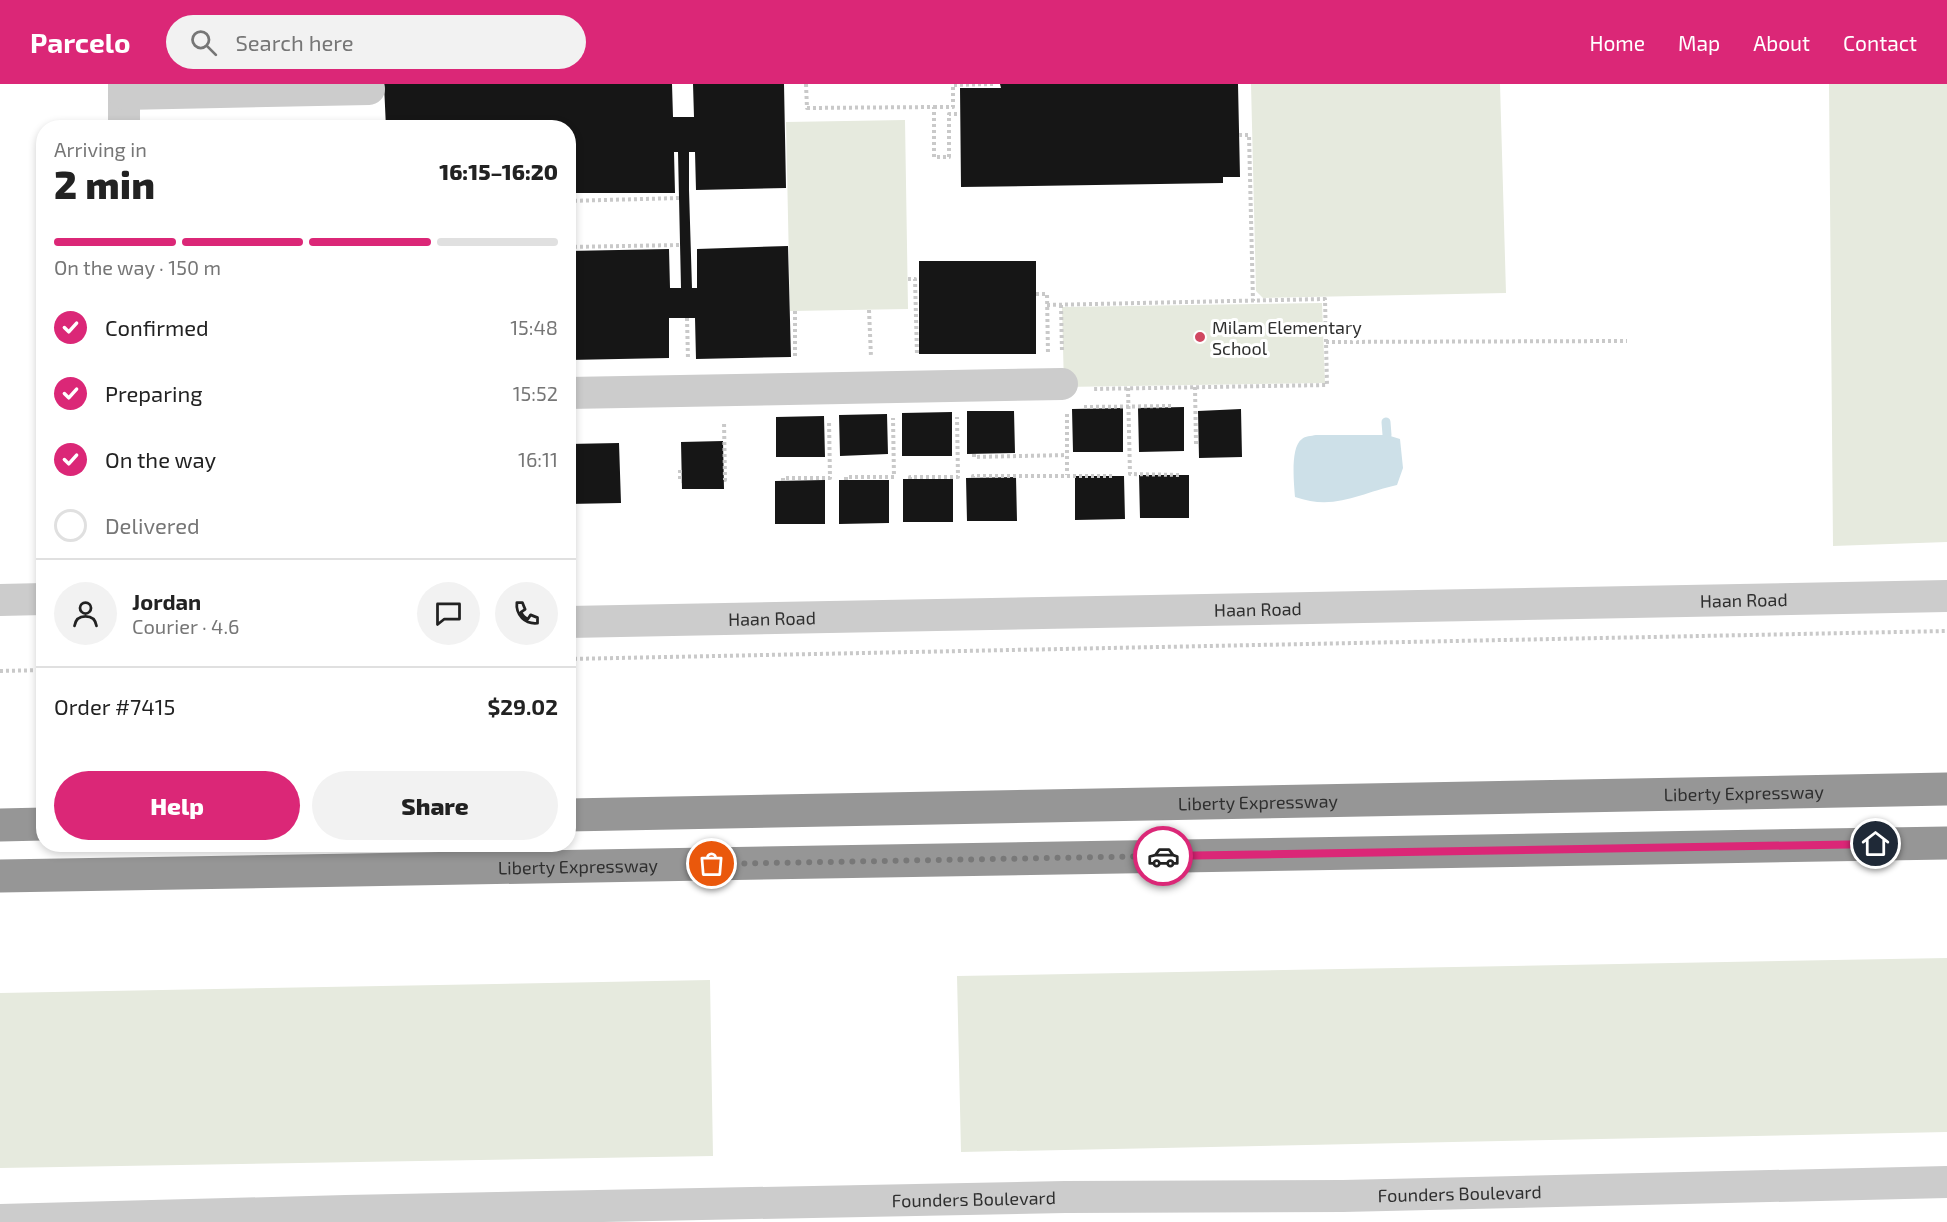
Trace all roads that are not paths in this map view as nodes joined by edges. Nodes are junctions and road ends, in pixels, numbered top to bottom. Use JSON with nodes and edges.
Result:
{"nodes":[{"id":1,"x":369,"y":84,"type":"edge"},
{"id":2,"x":124,"y":89,"type":"edge"},
{"id":3,"x":124,"y":120,"type":"edge"},
{"id":4,"x":1064,"y":385,"type":"road end"},
{"id":5,"x":576,"y":393,"type":"edge"},
{"id":6,"x":1947,"y":596,"type":"edge"},
{"id":7,"x":36,"y":599,"type":"edge"},
{"id":8,"x":0,"y":600,"type":"edge"},
{"id":9,"x":576,"y":622,"type":"edge"},
{"id":10,"x":1947,"y":789,"type":"edge"},
{"id":11,"x":576,"y":815,"type":"edge"},
{"id":12,"x":36,"y":824,"type":"edge"},
{"id":13,"x":0,"y":825,"type":"edge"},
{"id":14,"x":1947,"y":843,"type":"edge"},
{"id":15,"x":0,"y":876,"type":"edge"},
{"id":16,"x":1947,"y":1182,"type":"edge"},
{"id":17,"x":1148,"y":1209,"type":"edge"},
{"id":18,"x":0,"y":1220,"type":"edge"}],
"edges":[{"from":1,"to":2,"type":"street"},
{"from":2,"to":3,"type":"street"},
{"from":4,"to":5,"type":"street"},
{"from":6,"to":9,"type":"street","name":"Haan Road"},
{"from":7,"to":8,"type":"street"},
{"from":10,"to":11,"type":"highway","name":"Liberty Expressway"},
{"from":12,"to":13,"type":"highway"},
{"from":14,"to":15,"type":"highway","name":"Liberty Expressway"},
{"from":16,"to":17,"type":"street","name":"Founders Boulevard"},
{"from":17,"to":18,"type":"street","name":"Founders Boulevard"}]}
